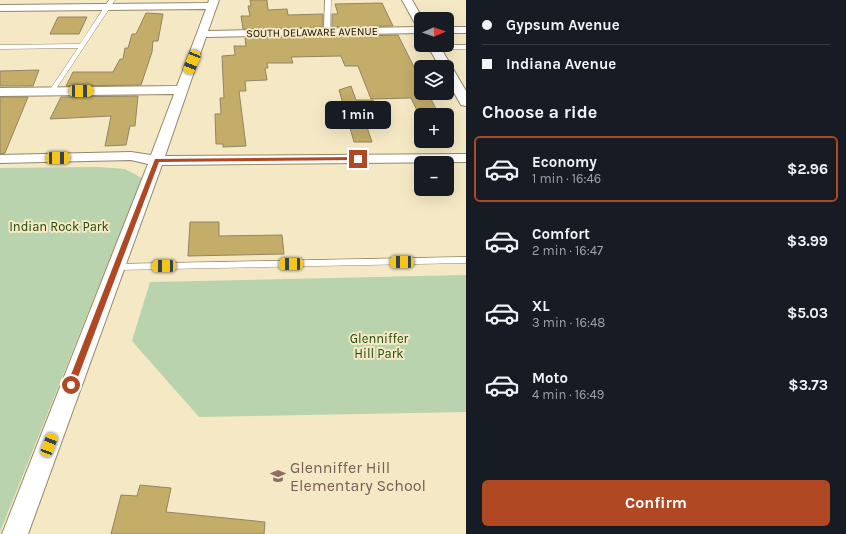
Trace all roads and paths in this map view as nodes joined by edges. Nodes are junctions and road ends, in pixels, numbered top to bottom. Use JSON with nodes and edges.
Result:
{"nodes":[{"id":1,"x":328,"y":0,"type":"edge"},
{"id":2,"x":407,"y":0,"type":"edge"},
{"id":3,"x":213,"y":3,"type":"edge"},
{"id":4,"x":109,"y":4,"type":"edge"},
{"id":5,"x":0,"y":8,"type":"edge"},
{"id":6,"x":414,"y":12,"type":"edge"},
{"id":7,"x":414,"y":30,"type":"edge"},
{"id":8,"x":454,"y":30,"type":"edge"},
{"id":9,"x":466,"y":30,"type":"edge"},
{"id":10,"x":327,"y":32,"type":"junction"},
{"id":11,"x":203,"y":34,"type":"junction"},
{"id":12,"x":82,"y":46,"type":"junction"},
{"id":13,"x":0,"y":47,"type":"edge"},
{"id":14,"x":454,"y":47,"type":"edge"},
{"id":15,"x":466,"y":47,"type":"edge"},
{"id":16,"x":454,"y":82,"type":"edge"},
{"id":17,"x":181,"y":90,"type":"junction"},
{"id":18,"x":52,"y":91,"type":"junction"},
{"id":19,"x":0,"y":92,"type":"edge"},
{"id":20,"x":466,"y":102,"type":"edge"},
{"id":21,"x":0,"y":158,"type":"edge"},
{"id":22,"x":466,"y":158,"type":"edge"},
{"id":23,"x":156,"y":161,"type":"junction"},
{"id":24,"x":466,"y":260,"type":"edge"},
{"id":25,"x":116,"y":267,"type":"junction"},
{"id":26,"x":15,"y":534,"type":"edge"}],
"edges":[{"from":1,"to":10,"type":"lane"},
{"from":2,"to":6,"type":"street"},
{"from":3,"to":4,"type":"street"},
{"from":3,"to":11,"type":"street"},
{"from":4,"to":5,"type":"street"},
{"from":4,"to":12,"type":"lane"},
{"from":7,"to":10,"type":"street","name":"SOUTH DELAWARE AVENUE"},
{"from":8,"to":9,"type":"street"},
{"from":10,"to":11,"type":"street","name":"SOUTH DELAWARE AVENUE"},
{"from":11,"to":17,"type":"street"},
{"from":12,"to":13,"type":"lane"},
{"from":12,"to":18,"type":"lane"},
{"from":14,"to":15,"type":"lane"},
{"from":16,"to":20,"type":"street"},
{"from":17,"to":18,"type":"street"},
{"from":17,"to":23,"type":"street"},
{"from":18,"to":19,"type":"street"},
{"from":21,"to":23,"type":"street"},
{"from":22,"to":23,"type":"street"},
{"from":23,"to":25,"type":"street"},
{"from":24,"to":25,"type":"lane"},
{"from":25,"to":26,"type":"street"}]}
